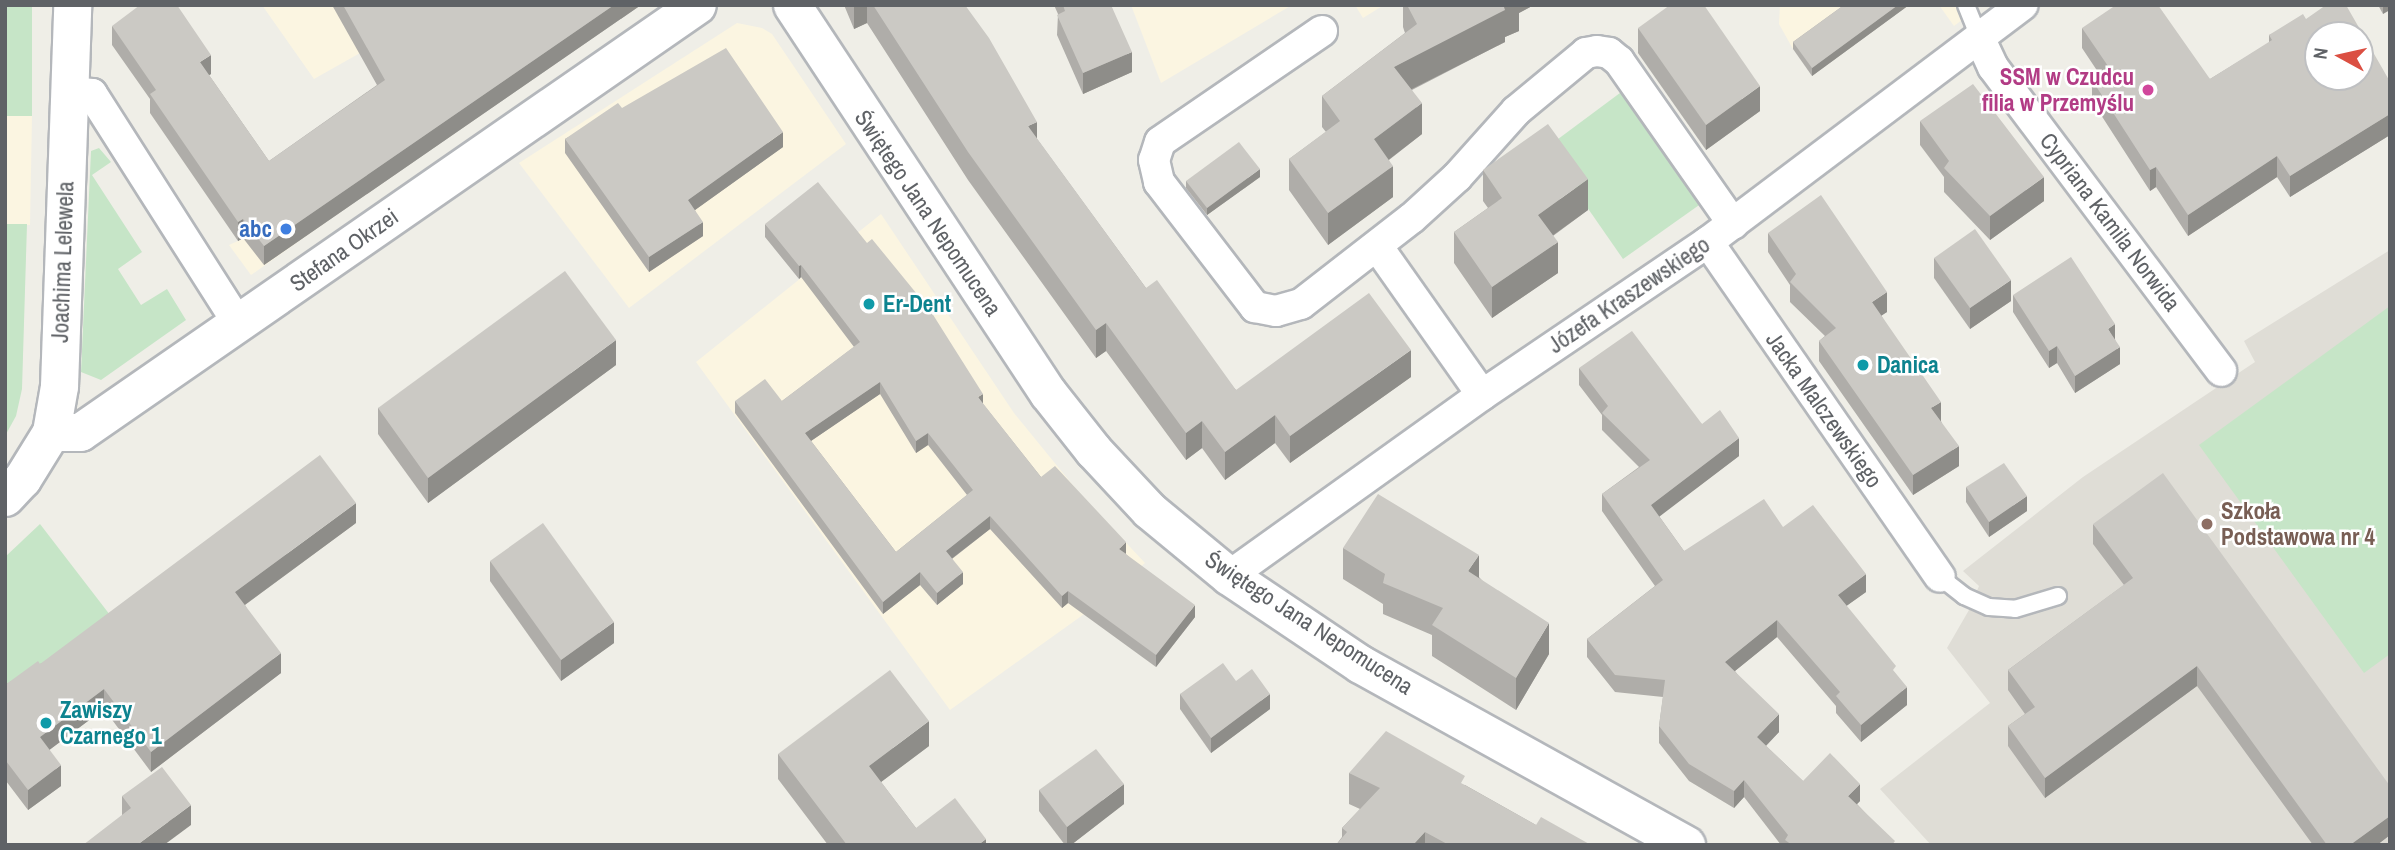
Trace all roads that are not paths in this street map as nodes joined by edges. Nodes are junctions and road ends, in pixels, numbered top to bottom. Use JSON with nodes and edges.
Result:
{"nodes":[{"id":1,"x":72,"y":5,"type":"edge"},
{"id":2,"x":697,"y":5,"type":"edge"},
{"id":3,"x":792,"y":5,"type":"edge"},
{"id":4,"x":1966,"y":5,"type":"edge"},
{"id":5,"x":2023,"y":5,"type":"edge"},
{"id":6,"x":1322,"y":31,"type":"dead end"},
{"id":7,"x":1979,"y":37,"type":"junction"},
{"id":8,"x":69,"y":92,"type":"junction"},
{"id":9,"x":1733,"y":224,"type":"junction"},
{"id":10,"x":1708,"y":242,"type":"junction"},
{"id":11,"x":1377,"y":246,"type":"junction"},
{"id":12,"x":238,"y":323,"type":"junction"},
{"id":13,"x":2221,"y":371,"type":"dead end"},
{"id":14,"x":1482,"y":395,"type":"junction"},
{"id":15,"x":51,"y":432,"type":"junction"},
{"id":16,"x":5,"y":497,"type":"edge"},
{"id":17,"x":1229,"y":576,"type":"junction"},
{"id":18,"x":1940,"y":577,"type":"joint"},
{"id":19,"x":2058,"y":596,"type":"dead end"},
{"id":20,"x":1686,"y":845,"type":"edge"}],
"edges":[{"from":1,"to":8,"type":"street","name":"Joachima Lelewela"},
{"from":2,"to":12,"type":"street","name":"Stefana Okrzei"},
{"from":3,"to":17,"type":"street","name":"Świętego Jana Nepomucena"},
{"from":4,"to":7,"type":"lane"},
{"from":5,"to":7,"type":"street","name":"Józefa Kraszewskiego"},
{"from":6,"to":11,"type":"street"},
{"from":7,"to":9,"type":"street","name":"Józefa Kraszewskiego"},
{"from":7,"to":13,"type":"street","name":"Cypriana Kamila Norwida"},
{"from":8,"to":12,"type":"street"},
{"from":8,"to":15,"type":"street","name":"Joachima Lelewela"},
{"from":9,"to":10,"type":"street","name":"Józefa Kraszewskiego"},
{"from":9,"to":11,"type":"street"},
{"from":10,"to":14,"type":"street","name":"Józefa Kraszewskiego"},
{"from":10,"to":18,"type":"street","name":"Jacka Malczewskiego"},
{"from":11,"to":14,"type":"street"},
{"from":12,"to":15,"type":"street","name":"Stefana Okrzei"},
{"from":14,"to":17,"type":"street","name":"Józefa Kraszewskiego"},
{"from":15,"to":16,"type":"street"},
{"from":17,"to":20,"type":"street","name":"Świętego Jana Nepomucena"},
{"from":18,"to":19,"type":"lane"}]}
